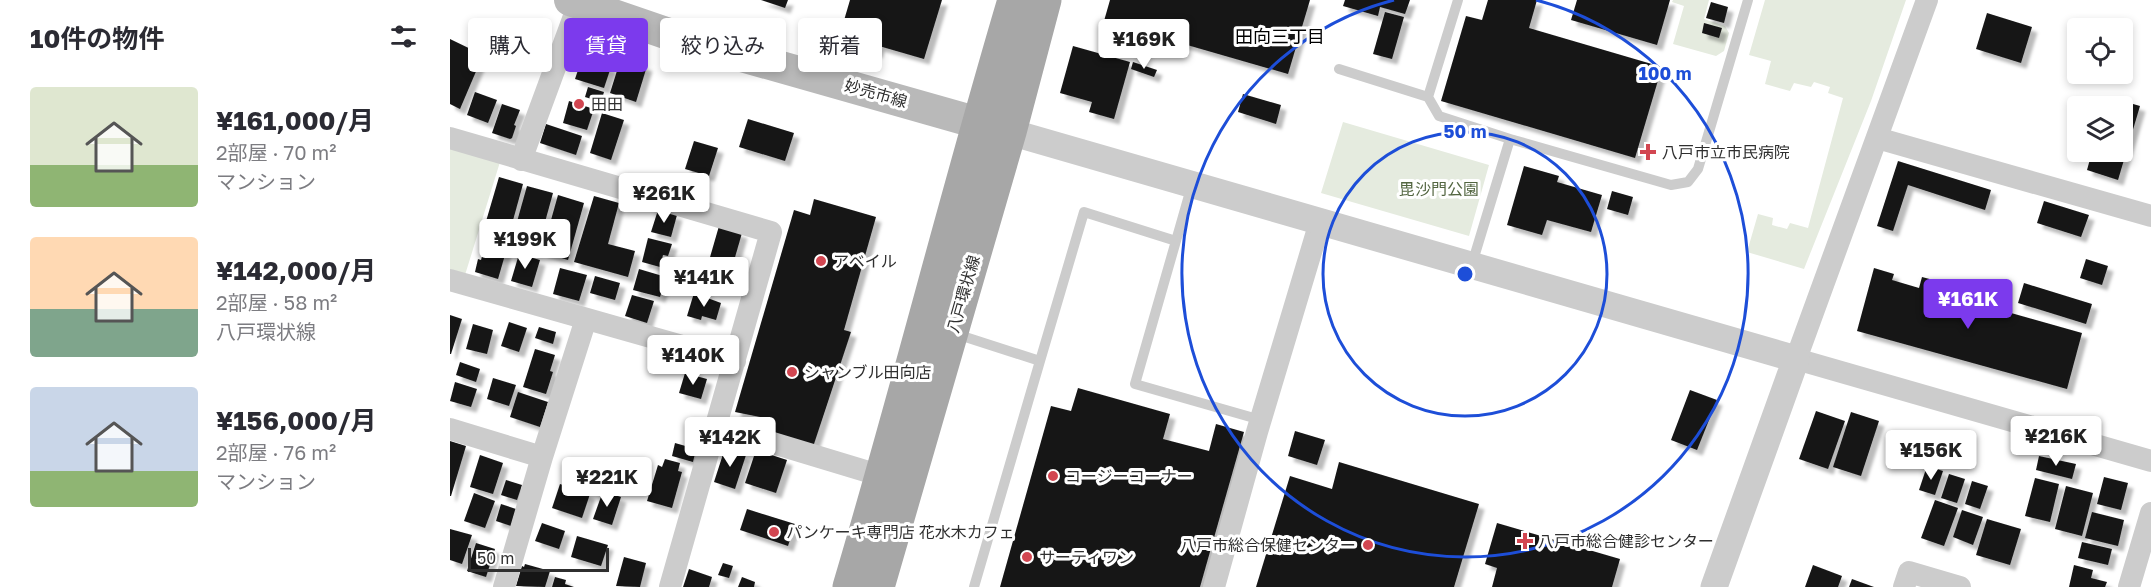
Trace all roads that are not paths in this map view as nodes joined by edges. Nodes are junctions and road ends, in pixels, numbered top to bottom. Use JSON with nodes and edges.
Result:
{"nodes":[{"id":1,"x":1014,"y":0,"type":"edge"},
{"id":2,"x":1045,"y":0,"type":"edge"},
{"id":3,"x":1458,"y":0,"type":"edge"},
{"id":4,"x":1748,"y":0,"type":"edge"},
{"id":5,"x":1927,"y":0,"type":"edge"},
{"id":6,"x":576,"y":1,"type":"edge"},
{"id":7,"x":1340,"y":69,"type":"dead end"},
{"id":8,"x":1428,"y":97,"type":"junction"},
{"id":9,"x":977,"y":123,"type":"junction"},
{"id":10,"x":1010,"y":132,"type":"junction"},
{"id":11,"x":450,"y":138,"type":"edge"},
{"id":12,"x":1877,"y":138,"type":"junction"},
{"id":13,"x":1510,"y":139,"type":"junction"},
{"id":14,"x":521,"y":160,"type":"junction"},
{"id":15,"x":1192,"y":185,"type":"junction"},
{"id":16,"x":2151,"y":216,"type":"edge"},
{"id":17,"x":1320,"y":222,"type":"junction"},
{"id":18,"x":1176,"y":241,"type":"junction"},
{"id":19,"x":1472,"y":264,"type":"junction"},
{"id":20,"x":450,"y":280,"type":"edge"},
{"id":21,"x":586,"y":320,"type":"junction"},
{"id":22,"x":952,"y":333,"type":"junction"},
{"id":23,"x":1796,"y":359,"type":"junction"},
{"id":24,"x":735,"y":361,"type":"junction"},
{"id":25,"x":1040,"y":361,"type":"junction"},
{"id":26,"x":1261,"y":420,"type":"junction"},
{"id":27,"x":717,"y":426,"type":"junction"},
{"id":28,"x":450,"y":429,"type":"edge"},
{"id":29,"x":542,"y":457,"type":"junction"},
{"id":30,"x":2151,"y":461,"type":"edge"},
{"id":31,"x":882,"y":476,"type":"junction"},
{"id":32,"x":2151,"y":513,"type":"edge"},
{"id":33,"x":504,"y":587,"type":"edge"},
{"id":34,"x":670,"y":587,"type":"edge"},
{"id":35,"x":849,"y":587,"type":"edge"},
{"id":36,"x":878,"y":587,"type":"edge"},
{"id":37,"x":974,"y":587,"type":"edge"},
{"id":38,"x":1214,"y":587,"type":"edge"},
{"id":39,"x":1714,"y":587,"type":"edge"},
{"id":40,"x":1904,"y":587,"type":"edge"},
{"id":41,"x":1960,"y":587,"type":"edge"},
{"id":42,"x":2129,"y":587,"type":"edge"}],
"edges":[{"from":1,"to":9,"type":"main road","name":"八戸環状線"},
{"from":2,"to":10,"type":"main road","name":"八戸環状線"},
{"from":3,"to":8,"type":"lane"},
{"from":4,"to":13,"type":"lane"},
{"from":5,"to":12,"type":"street"},
{"from":6,"to":9,"type":"main road","name":"妙売市線"},
{"from":6,"to":14,"type":"street"},
{"from":7,"to":8,"type":"lane"},
{"from":8,"to":13,"type":"lane"},
{"from":9,"to":10,"type":"main road","name":"妙売市線"},
{"from":9,"to":31,"type":"main road","name":"八戸環状線"},
{"from":10,"to":15,"type":"street"},
{"from":10,"to":22,"type":"main road","name":"八戸環状線"},
{"from":11,"to":14,"type":"street"},
{"from":12,"to":16,"type":"street"},
{"from":12,"to":23,"type":"street"},
{"from":13,"to":19,"type":"lane"},
{"from":14,"to":24,"type":"street"},
{"from":15,"to":17,"type":"street"},
{"from":15,"to":18,"type":"lane"},
{"from":17,"to":19,"type":"street"},
{"from":17,"to":26,"type":"street"},
{"from":18,"to":25,"type":"lane"},
{"from":18,"to":26,"type":"lane"},
{"from":19,"to":23,"type":"street"},
{"from":20,"to":21,"type":"street"},
{"from":21,"to":24,"type":"street"},
{"from":21,"to":29,"type":"street"},
{"from":22,"to":25,"type":"lane"},
{"from":22,"to":36,"type":"main road","name":"八戸環状線"},
{"from":23,"to":30,"type":"street"},
{"from":23,"to":39,"type":"street"},
{"from":24,"to":27,"type":"street"},
{"from":25,"to":37,"type":"lane"},
{"from":26,"to":38,"type":"street"},
{"from":27,"to":31,"type":"street"},
{"from":27,"to":34,"type":"street"},
{"from":28,"to":29,"type":"street"},
{"from":29,"to":33,"type":"street"},
{"from":31,"to":35,"type":"main road","name":"八戸環状線"},
{"from":32,"to":42,"type":"street"},
{"from":40,"to":41,"type":"street"}]}
